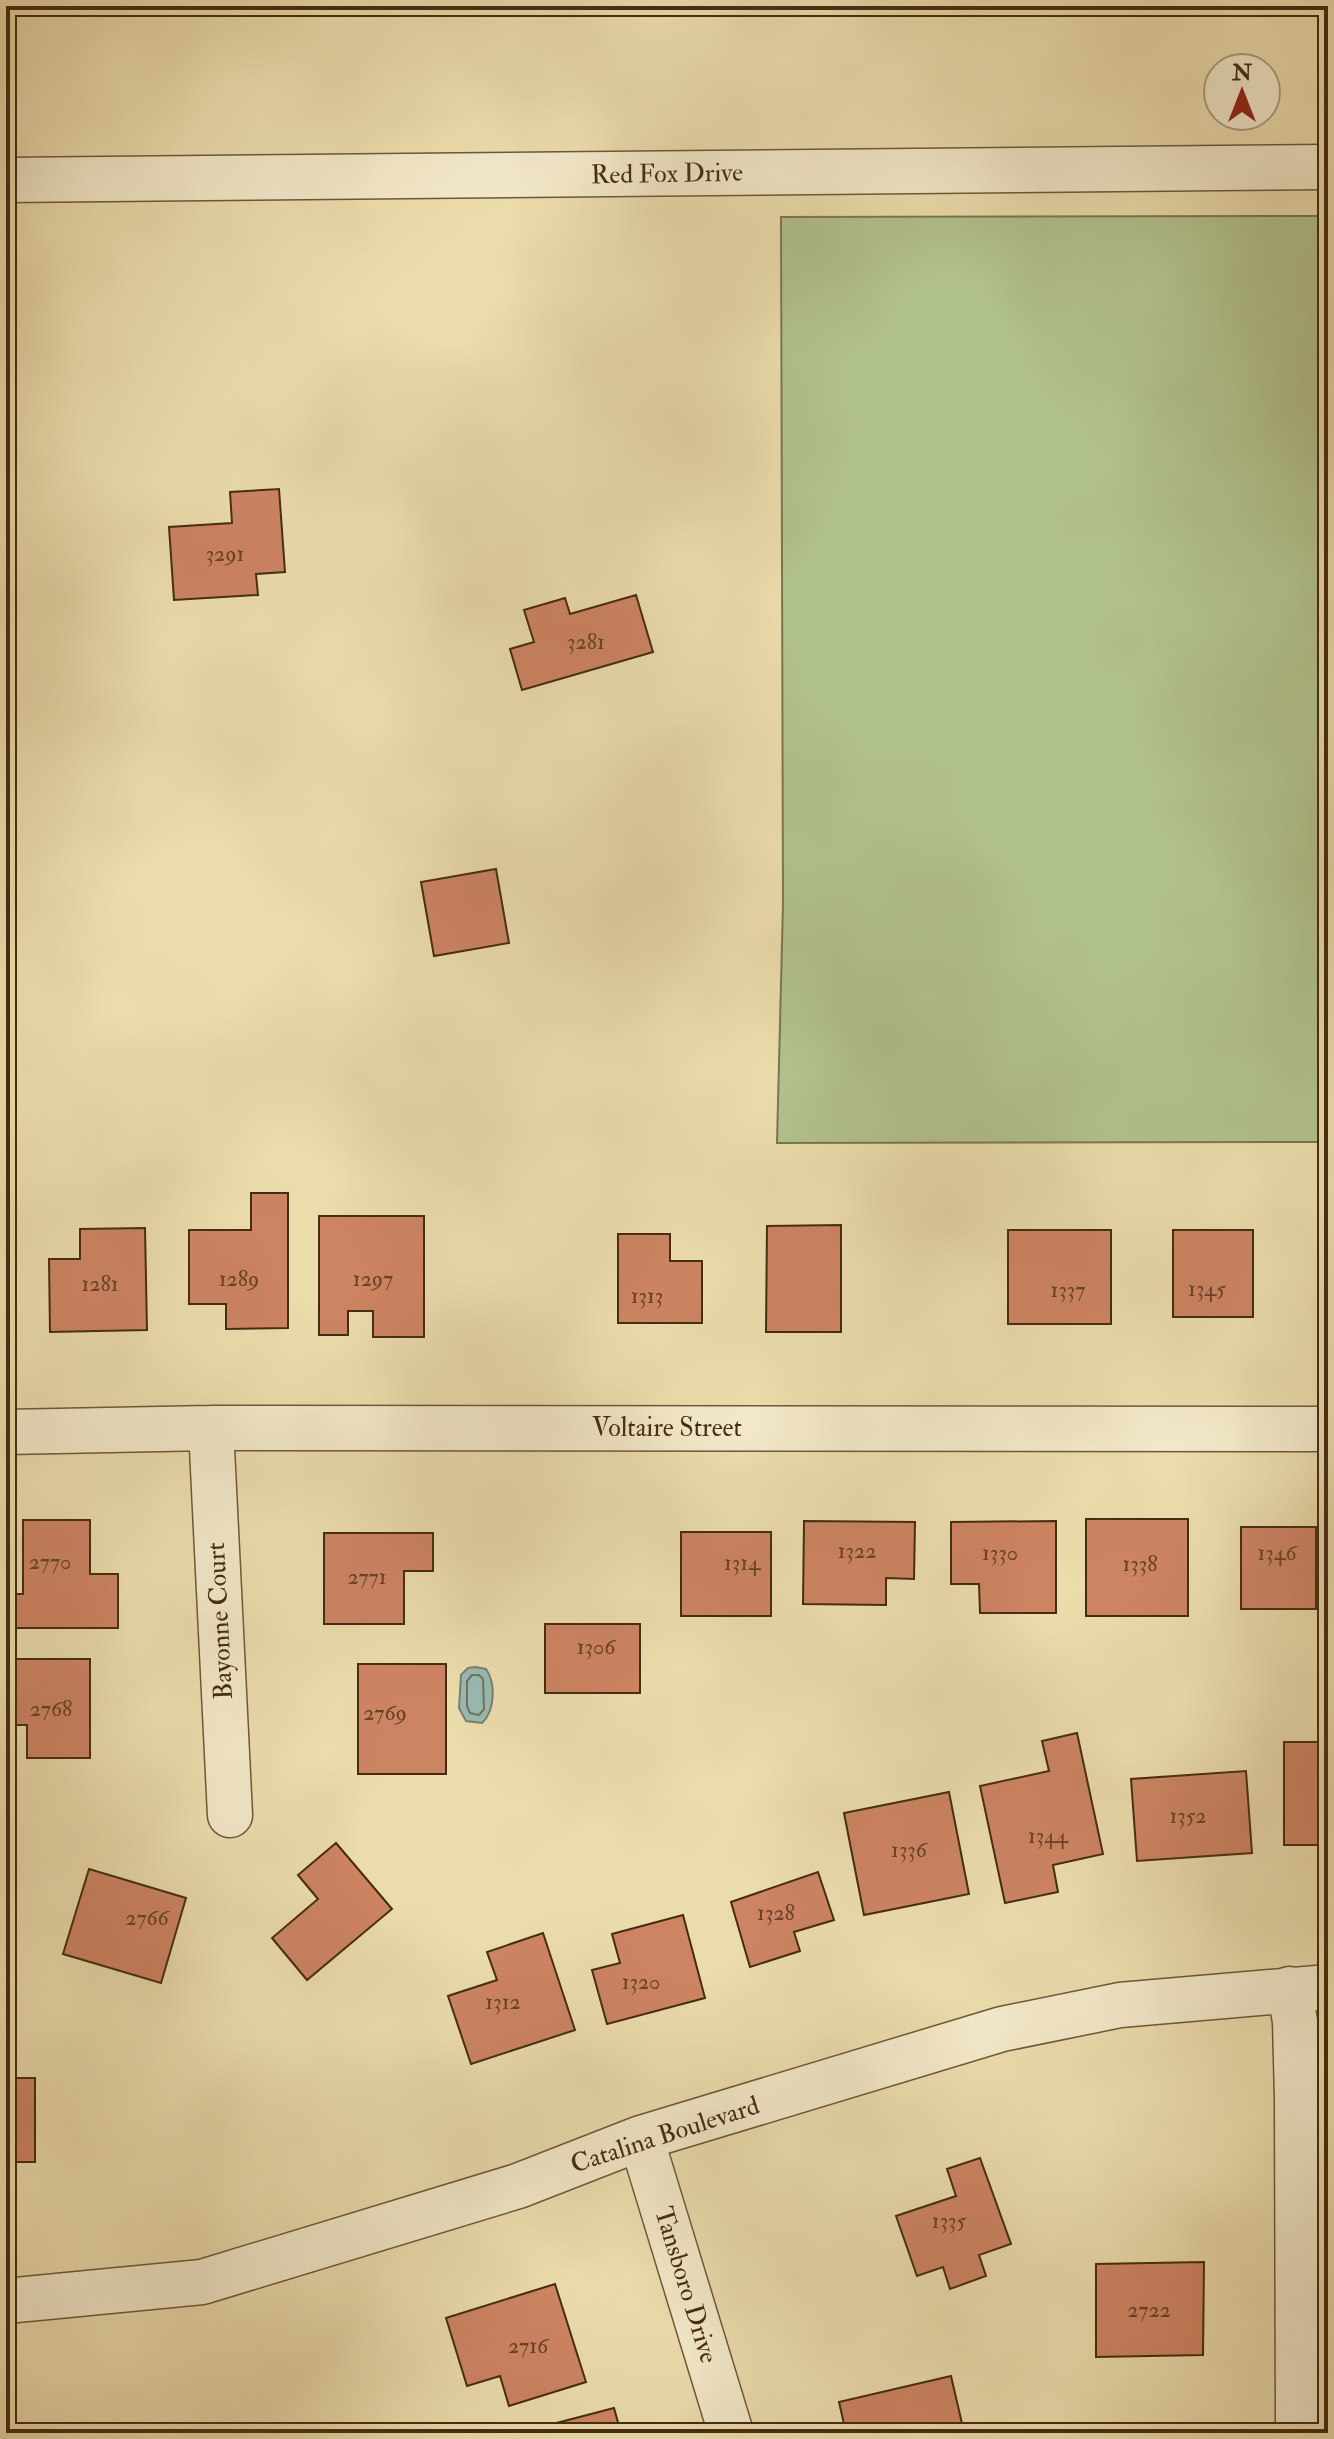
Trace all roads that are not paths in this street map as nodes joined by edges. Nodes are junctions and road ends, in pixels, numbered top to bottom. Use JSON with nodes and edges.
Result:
{"nodes":[{"id":1,"x":1328,"y":167,"type":"edge"},
{"id":2,"x":6,"y":180,"type":"edge"},
{"id":3,"x":211,"y":1428,"type":"junction"},
{"id":4,"x":1328,"y":1429,"type":"edge"},
{"id":5,"x":6,"y":1432,"type":"edge"},
{"id":6,"x":230,"y":1815,"type":"dead end"},
{"id":7,"x":1308,"y":1988,"type":"edge"},
{"id":8,"x":641,"y":2138,"type":"junction"},
{"id":9,"x":6,"y":2301,"type":"edge"},
{"id":10,"x":731,"y":2433,"type":"edge"},
{"id":11,"x":1298,"y":2433,"type":"edge"}],
"edges":[{"from":1,"to":2,"type":"street","name":"Red Fox Drive"},
{"from":3,"to":4,"type":"street","name":"Voltaire Street"},
{"from":3,"to":5,"type":"street","name":"Voltaire Street"},
{"from":3,"to":6,"type":"street","name":"Bayonne Court"},
{"from":7,"to":8,"type":"street","name":"Catalina Boulevard"},
{"from":7,"to":11,"type":"street"},
{"from":8,"to":9,"type":"street","name":"Catalina Boulevard"},
{"from":8,"to":10,"type":"street","name":"Tansboro Drive"}]}
